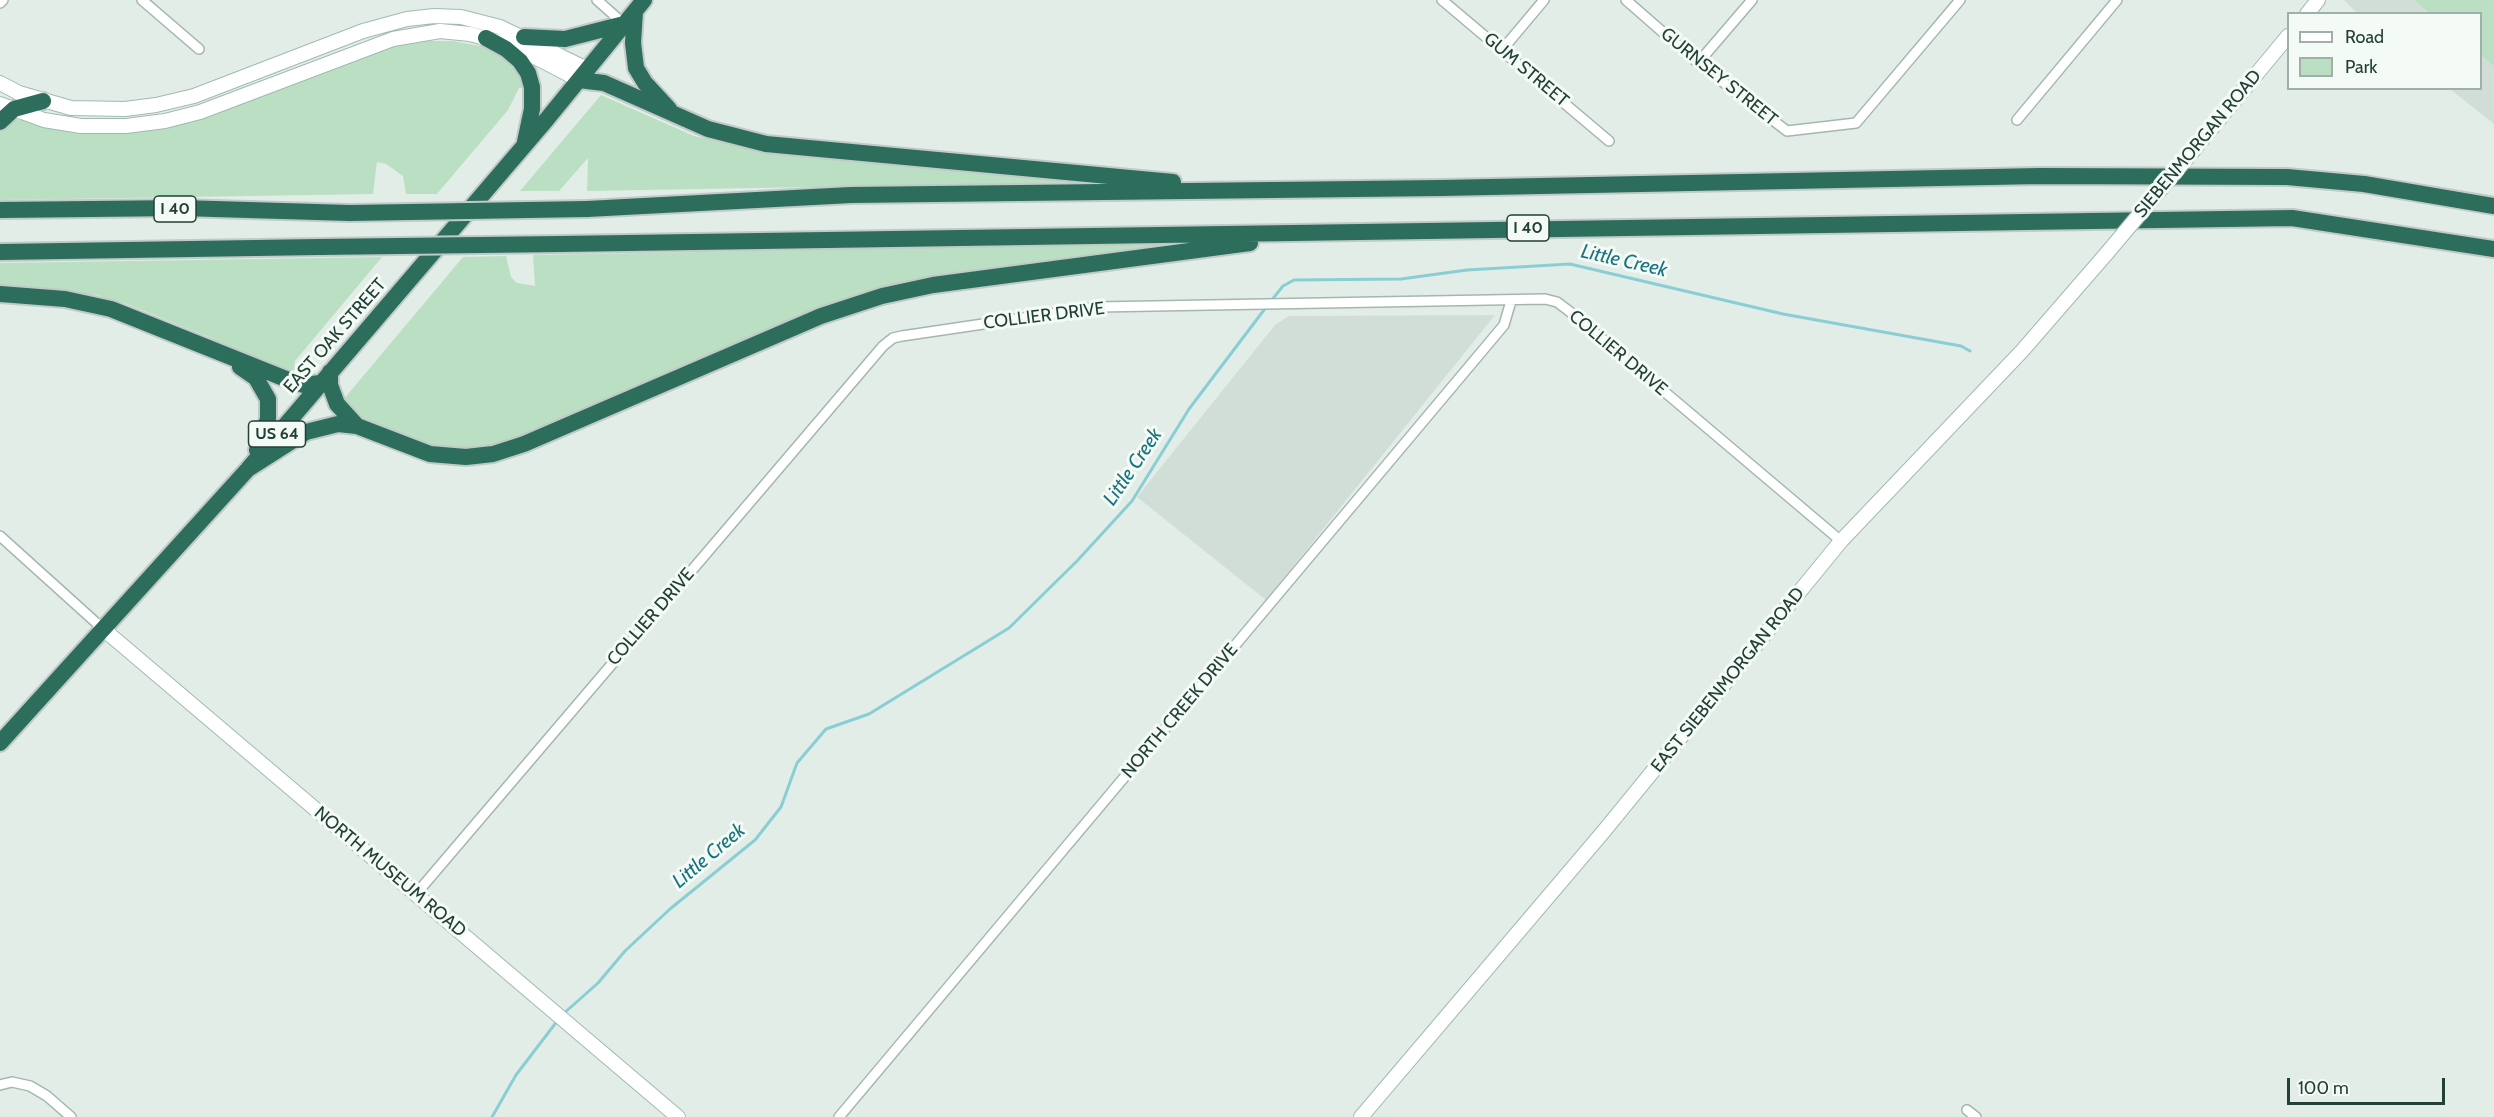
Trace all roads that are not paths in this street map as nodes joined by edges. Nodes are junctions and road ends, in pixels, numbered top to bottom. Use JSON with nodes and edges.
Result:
{"nodes":[{"id":1,"x":142,"y":0,"type":"edge"},
{"id":2,"x":597,"y":0,"type":"edge"},
{"id":3,"x":1544,"y":0,"type":"edge"},
{"id":4,"x":1626,"y":0,"type":"edge"},
{"id":5,"x":1752,"y":0,"type":"edge"},
{"id":6,"x":1960,"y":0,"type":"edge"},
{"id":7,"x":2117,"y":0,"type":"edge"},
{"id":8,"x":2318,"y":0,"type":"edge"},
{"id":9,"x":1445,"y":1,"type":"edge"},
{"id":10,"x":634,"y":12,"type":"edge"},
{"id":11,"x":2309,"y":12,"type":"edge"},
{"id":12,"x":486,"y":38,"type":"junction"},
{"id":13,"x":524,"y":38,"type":"junction"},
{"id":14,"x":2287,"y":38,"type":"edge"},
{"id":15,"x":199,"y":49,"type":"dead end"},
{"id":16,"x":1502,"y":50,"type":"junction"},
{"id":17,"x":1698,"y":63,"type":"junction"},
{"id":18,"x":583,"y":75,"type":"junction"},
{"id":19,"x":0,"y":83,"type":"edge"},
{"id":20,"x":43,"y":101,"type":"junction"},
{"id":21,"x":7,"y":107,"type":"edge"},
{"id":22,"x":674,"y":114,"type":"junction"},
{"id":23,"x":2017,"y":120,"type":"dead end"},
{"id":24,"x":0,"y":122,"type":"edge"},
{"id":25,"x":1609,"y":141,"type":"dead end"},
{"id":26,"x":525,"y":145,"type":"junction"},
{"id":27,"x":1264,"y":190,"type":"junction"},
{"id":28,"x":2494,"y":206,"type":"edge"},
{"id":29,"x":0,"y":210,"type":"edge"},
{"id":30,"x":1327,"y":233,"type":"junction"},
{"id":31,"x":2494,"y":249,"type":"edge"},
{"id":32,"x":0,"y":252,"type":"edge"},
{"id":33,"x":2107,"y":253,"type":"joint"},
{"id":34,"x":0,"y":294,"type":"edge"},
{"id":35,"x":1511,"y":301,"type":"junction"},
{"id":36,"x":198,"y":343,"type":"junction"},
{"id":37,"x":325,"y":378,"type":"junction"},
{"id":38,"x":357,"y":426,"type":"junction"},
{"id":39,"x":248,"y":469,"type":"junction"},
{"id":40,"x":0,"y":536,"type":"edge"},
{"id":41,"x":1841,"y":541,"type":"junction"},
{"id":42,"x":102,"y":628,"type":"junction"},
{"id":43,"x":0,"y":743,"type":"edge"},
{"id":44,"x":416,"y":894,"type":"junction"},
{"id":45,"x":0,"y":1085,"type":"edge"},
{"id":46,"x":1967,"y":1110,"type":"dead end"},
{"id":47,"x":71,"y":1117,"type":"edge"},
{"id":48,"x":678,"y":1117,"type":"edge"},
{"id":49,"x":839,"y":1117,"type":"edge"},
{"id":50,"x":1361,"y":1117,"type":"edge"},
{"id":51,"x":1976,"y":1117,"type":"edge"}],
"edges":[{"from":1,"to":15,"type":"street"},
{"from":2,"to":10,"type":"street"},
{"from":3,"to":16,"type":"street"},
{"from":4,"to":17,"type":"street","name":"GURNSEY STREET"},
{"from":5,"to":17,"type":"street"},
{"from":6,"to":17,"type":"street","name":"GURNSEY STREET"},
{"from":7,"to":23,"type":"street"},
{"from":8,"to":11,"type":"street"},
{"from":9,"to":16,"type":"street","name":"GUM STREET"},
{"from":10,"to":13,"type":"highway"},
{"from":10,"to":18,"type":"highway","name":"EAST OAK STREET","number":"US 64"},
{"from":10,"to":22,"type":"highway"},
{"from":12,"to":18,"type":"street"},
{"from":12,"to":21,"type":"street"},
{"from":12,"to":26,"type":"highway"},
{"from":13,"to":18,"type":"street"},
{"from":13,"to":20,"type":"street"},
{"from":14,"to":33,"type":"street","name":"SIEBENMORGAN ROAD","bridge":true},
{"from":16,"to":25,"type":"street","name":"GUM STREET"},
{"from":18,"to":22,"type":"highway"},
{"from":18,"to":26,"type":"highway","name":"EAST OAK STREET","number":"US 64"},
{"from":19,"to":20,"type":"street"},
{"from":20,"to":21,"type":"highway"},
{"from":21,"to":24,"type":"highway"},
{"from":22,"to":27,"type":"highway"},
{"from":26,"to":37,"type":"highway","name":"EAST OAK STREET","number":"US 64"},
{"from":27,"to":28,"type":"highway","number":"I 40"},
{"from":27,"to":29,"type":"highway","number":"I 40","bridge":true},
{"from":30,"to":31,"type":"highway","number":"I 40"},
{"from":30,"to":32,"type":"highway","number":"I 40","bridge":true},
{"from":30,"to":38,"type":"highway"},
{"from":33,"to":41,"type":"street","name":"EAST SIEBENMORGAN ROAD"},
{"from":34,"to":36,"type":"highway"},
{"from":35,"to":41,"type":"street","name":"COLLIER DRIVE"},
{"from":35,"to":44,"type":"street","name":"COLLIER DRIVE"},
{"from":35,"to":49,"type":"street","name":"NORTH CREEK DRIVE"},
{"from":36,"to":37,"type":"highway"},
{"from":36,"to":39,"type":"highway"},
{"from":37,"to":38,"type":"highway"},
{"from":37,"to":39,"type":"highway","name":"EAST OAK STREET","number":"US 64"},
{"from":38,"to":39,"type":"highway"},
{"from":39,"to":42,"type":"highway","name":"EAST OAK STREET","number":"US 64"},
{"from":40,"to":42,"type":"street"},
{"from":41,"to":50,"type":"street","name":"EAST SIEBENMORGAN ROAD"},
{"from":42,"to":43,"type":"highway","name":"EAST OAK STREET","number":"US 64"},
{"from":42,"to":44,"type":"street","name":"NORTH MUSEUM ROAD"},
{"from":44,"to":48,"type":"street","name":"NORTH MUSEUM ROAD"},
{"from":45,"to":47,"type":"street"},
{"from":46,"to":51,"type":"street"}]}
